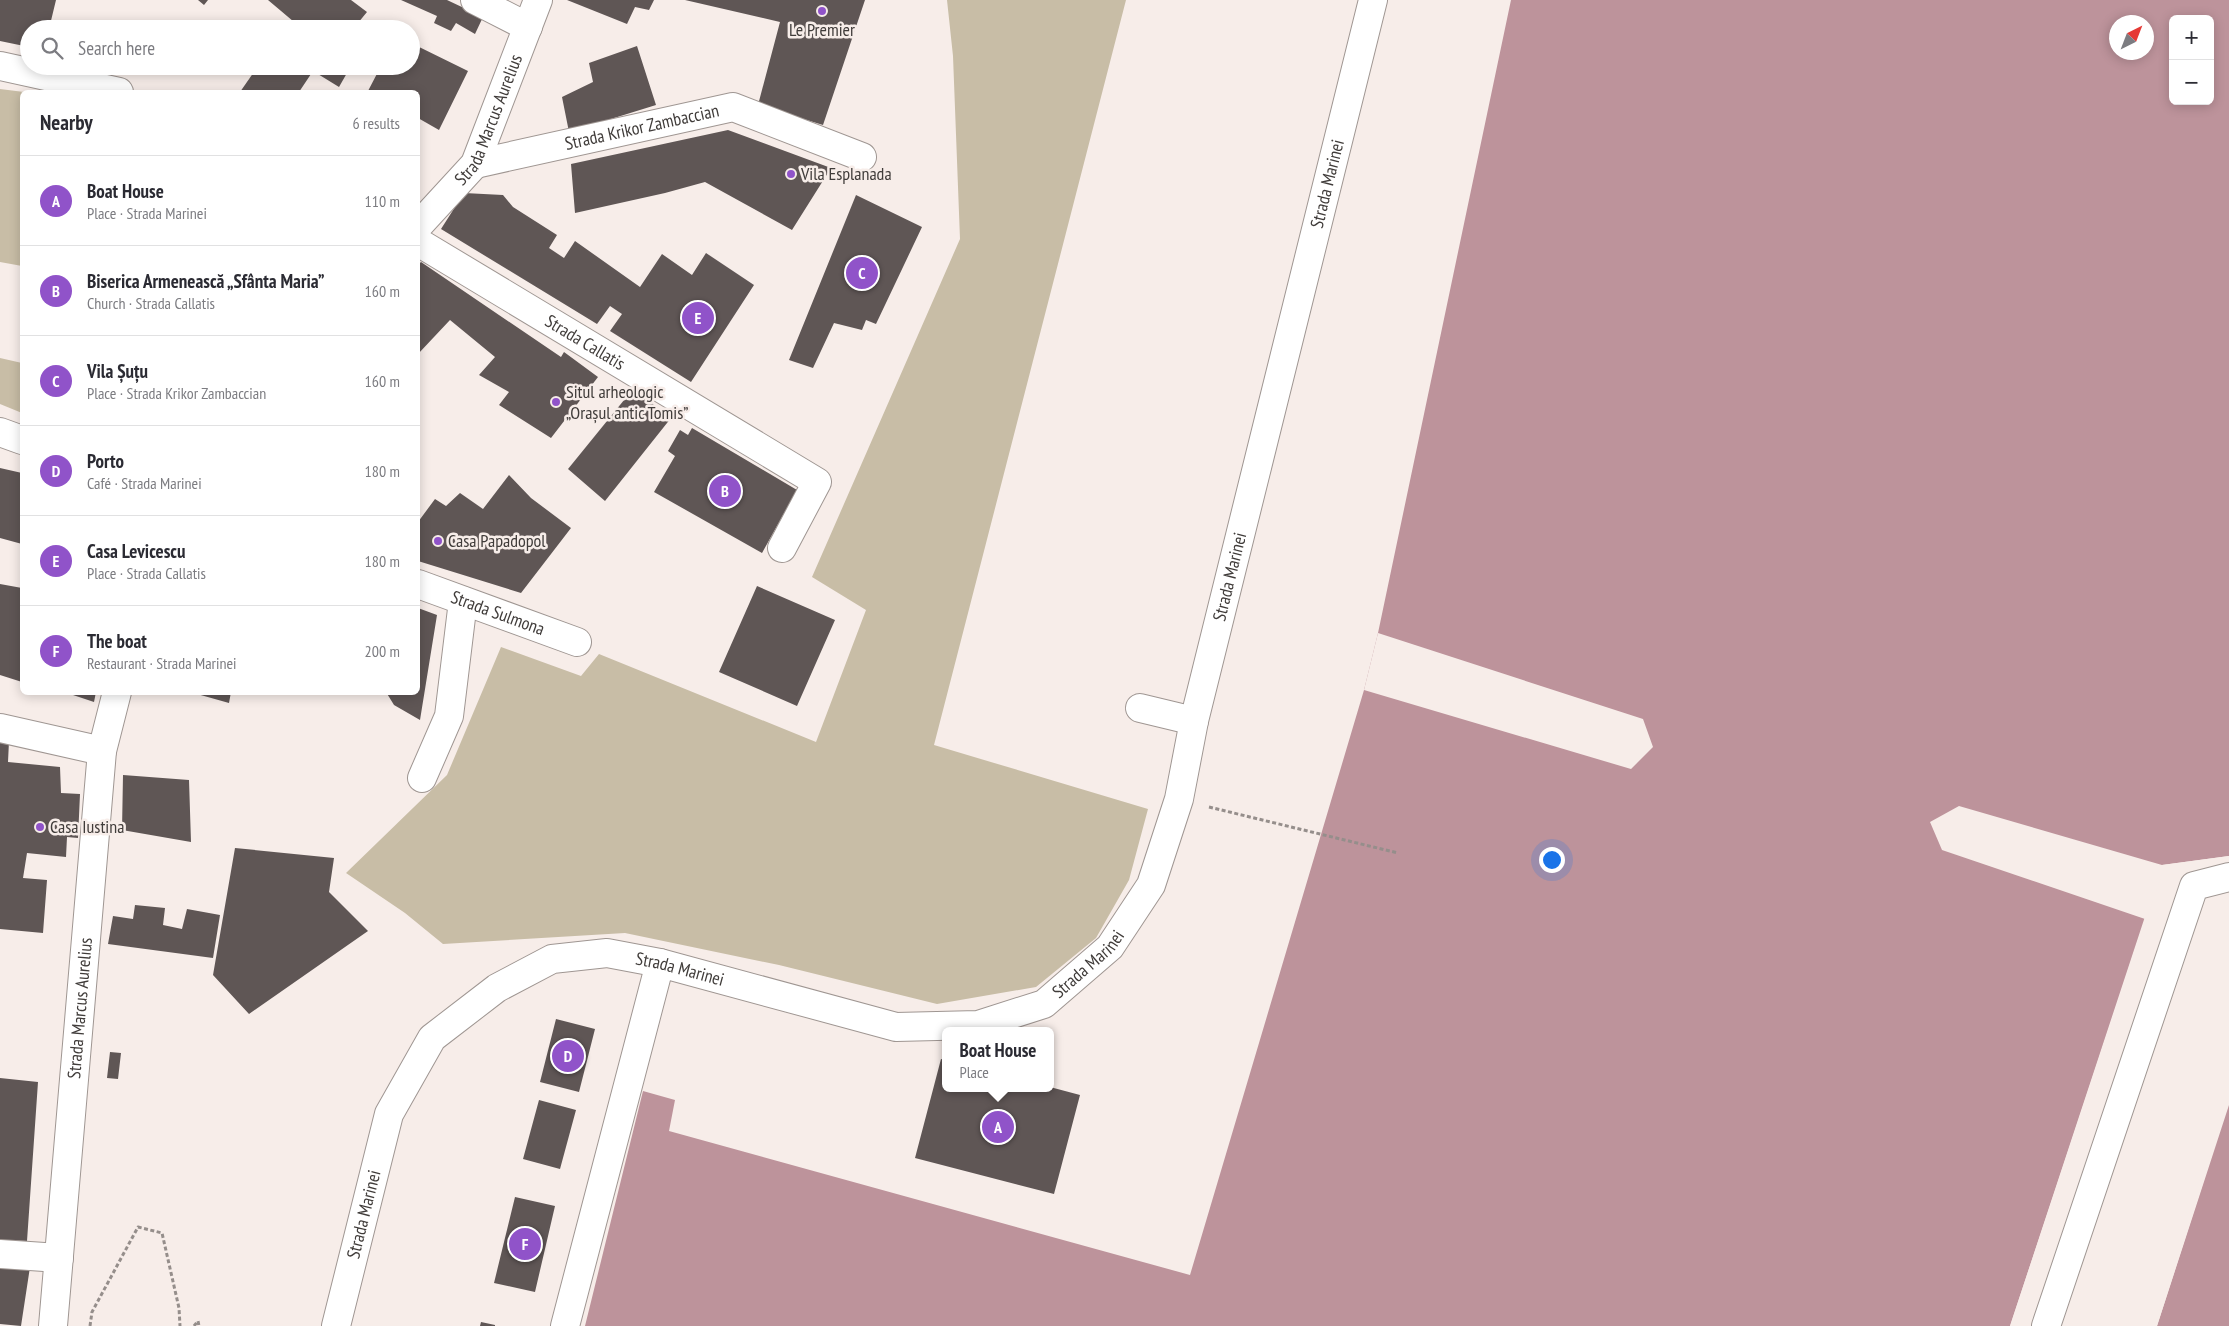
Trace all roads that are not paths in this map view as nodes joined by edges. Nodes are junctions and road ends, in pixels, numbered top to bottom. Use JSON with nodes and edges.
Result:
{"nodes":[{"id":1,"x":475,"y":0,"type":"edge"},
{"id":2,"x":538,"y":0,"type":"edge"},
{"id":3,"x":1373,"y":0,"type":"edge"},
{"id":4,"x":528,"y":27,"type":"junction"},
{"id":5,"x":0,"y":66,"type":"edge"},
{"id":6,"x":20,"y":70,"type":"edge"},
{"id":7,"x":41,"y":75,"type":"edge"},
{"id":8,"x":110,"y":90,"type":"edge"},
{"id":9,"x":862,"y":157,"type":"dead end"},
{"id":10,"x":475,"y":164,"type":"junction"},
{"id":11,"x":420,"y":224,"type":"edge"},
{"id":12,"x":420,"y":243,"type":"edge"},
{"id":13,"x":0,"y":432,"type":"edge"},
{"id":14,"x":20,"y":439,"type":"edge"},
{"id":15,"x":782,"y":548,"type":"dead end"},
{"id":16,"x":420,"y":585,"type":"edge"},
{"id":17,"x":463,"y":601,"type":"junction"},
{"id":18,"x":577,"y":642,"type":"dead end"},
{"id":19,"x":116,"y":695,"type":"edge"},
{"id":20,"x":1140,"y":708,"type":"dead end"},
{"id":21,"x":1194,"y":722,"type":"junction"},
{"id":22,"x":0,"y":728,"type":"edge"},
{"id":23,"x":102,"y":751,"type":"junction"},
{"id":24,"x":422,"y":778,"type":"dead end"},
{"id":25,"x":2229,"y":877,"type":"edge"},
{"id":26,"x":660,"y":963,"type":"junction"},
{"id":27,"x":0,"y":1254,"type":"edge"},
{"id":28,"x":59,"y":1258,"type":"junction"},
{"id":29,"x":53,"y":1326,"type":"edge"},
{"id":30,"x":336,"y":1326,"type":"edge"},
{"id":31,"x":565,"y":1326,"type":"edge"},
{"id":32,"x":2046,"y":1326,"type":"edge"}],
"edges":[{"from":1,"to":4,"type":"street"},
{"from":2,"to":4,"type":"street","name":"Strada Marcus Aurelius"},
{"from":3,"to":21,"type":"street","name":"Strada Marinei"},
{"from":4,"to":10,"type":"street","name":"Strada Marcus Aurelius"},
{"from":5,"to":6,"type":"street"},
{"from":7,"to":8,"type":"street"},
{"from":9,"to":10,"type":"street","name":"Strada Krikor Zambaccian"},
{"from":10,"to":11,"type":"street","name":"Strada Marcus Aurelius"},
{"from":12,"to":15,"type":"street","name":"Strada Callatis"},
{"from":13,"to":14,"type":"street"},
{"from":16,"to":17,"type":"street","name":"Strada Sulmona"},
{"from":17,"to":18,"type":"street","name":"Strada Sulmona"},
{"from":17,"to":24,"type":"street"},
{"from":19,"to":23,"type":"street","name":"Strada Marcus Aurelius"},
{"from":20,"to":21,"type":"street"},
{"from":21,"to":26,"type":"street","name":"Strada Marinei"},
{"from":22,"to":23,"type":"street"},
{"from":23,"to":28,"type":"street","name":"Strada Marcus Aurelius"},
{"from":25,"to":32,"type":"street"},
{"from":26,"to":30,"type":"street","name":"Strada Marinei"},
{"from":26,"to":31,"type":"street"},
{"from":27,"to":28,"type":"street"},
{"from":28,"to":29,"type":"street","name":"Strada Marcus Aurelius"}]}
